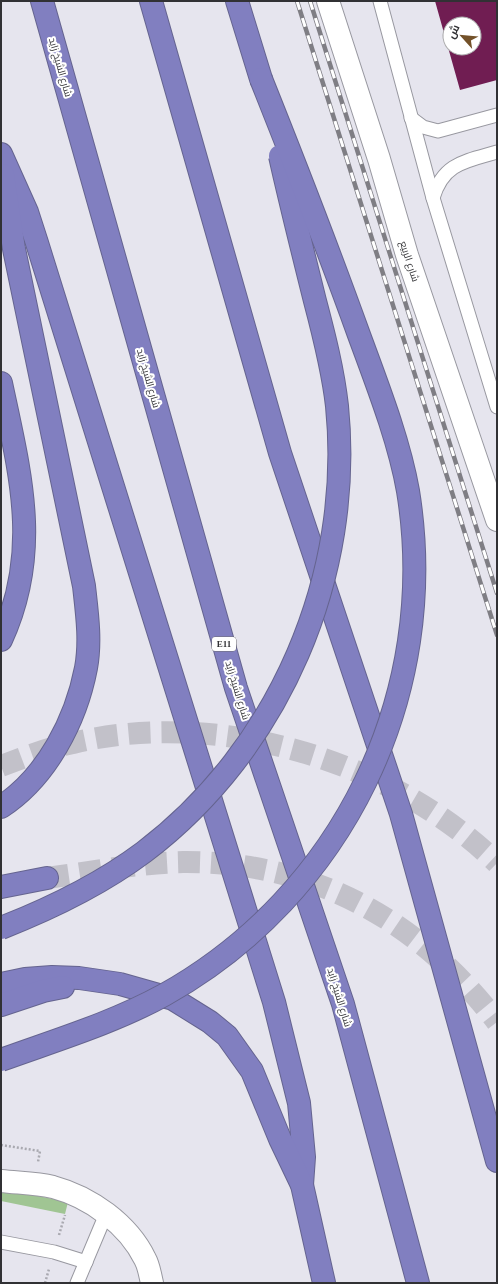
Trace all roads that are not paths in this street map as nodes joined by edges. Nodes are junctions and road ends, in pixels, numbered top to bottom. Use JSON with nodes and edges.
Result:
{"nodes":[{"id":1,"x":42,"y":1,"type":"edge"},
{"id":2,"x":151,"y":1,"type":"edge"},
{"id":3,"x":238,"y":1,"type":"edge"},
{"id":4,"x":328,"y":1,"type":"edge"},
{"id":5,"x":380,"y":1,"type":"edge"},
{"id":6,"x":261,"y":80,"type":"junction"},
{"id":7,"x":497,"y":115,"type":"edge"},
{"id":8,"x":412,"y":118,"type":"junction"},
{"id":9,"x":497,"y":152,"type":"edge"},
{"id":10,"x":1,"y":154,"type":"edge"},
{"id":11,"x":1,"y":158,"type":"edge"},
{"id":12,"x":432,"y":198,"type":"junction"},
{"id":13,"x":1,"y":383,"type":"edge"},
{"id":14,"x":497,"y":407,"type":"edge"},
{"id":15,"x":497,"y":520,"type":"edge"},
{"id":16,"x":1,"y":640,"type":"edge"},
{"id":17,"x":1,"y":807,"type":"edge"},
{"id":18,"x":47,"y":878,"type":"tunnel mouth"},
{"id":19,"x":1,"y":887,"type":"edge"},
{"id":20,"x":1,"y":928,"type":"edge"},
{"id":21,"x":106,"y":982,"type":"junction"},
{"id":22,"x":1,"y":984,"type":"edge"},
{"id":23,"x":1,"y":1005,"type":"edge"},
{"id":24,"x":1,"y":1060,"type":"edge"},
{"id":25,"x":497,"y":1162,"type":"edge"},
{"id":26,"x":1,"y":1181,"type":"edge"},
{"id":27,"x":302,"y":1185,"type":"junction"},
{"id":28,"x":106,"y":1214,"type":"junction"},
{"id":29,"x":1,"y":1242,"type":"edge"},
{"id":30,"x":86,"y":1262,"type":"junction"},
{"id":31,"x":77,"y":1283,"type":"edge"},
{"id":32,"x":152,"y":1283,"type":"edge"},
{"id":33,"x":324,"y":1283,"type":"edge"},
{"id":34,"x":418,"y":1283,"type":"edge"}],
"edges":[{"from":1,"to":34,"type":"highway","name":"شارع الشيخ زايد","number":"E11"},
{"from":2,"to":25,"type":"highway"},
{"from":3,"to":6,"type":"highway"},
{"from":4,"to":15,"type":"main road","name":"شارع الربيع"},
{"from":5,"to":8,"type":"lane"},
{"from":6,"to":20,"type":"highway","bridge":true},
{"from":6,"to":24,"type":"highway","bridge":true},
{"from":7,"to":8,"type":"lane"},
{"from":8,"to":12,"type":"lane"},
{"from":9,"to":12,"type":"lane"},
{"from":10,"to":27,"type":"highway"},
{"from":11,"to":17,"type":"highway"},
{"from":12,"to":14,"type":"lane"},
{"from":13,"to":16,"type":"highway"},
{"from":18,"to":19,"type":"highway"},
{"from":21,"to":22,"type":"highway"},
{"from":21,"to":23,"type":"highway"},
{"from":21,"to":27,"type":"highway"},
{"from":26,"to":28,"type":"main road"},
{"from":27,"to":33,"type":"highway"},
{"from":28,"to":30,"type":"lane"},
{"from":28,"to":32,"type":"main road"},
{"from":29,"to":30,"type":"lane"},
{"from":30,"to":31,"type":"lane"}]}
